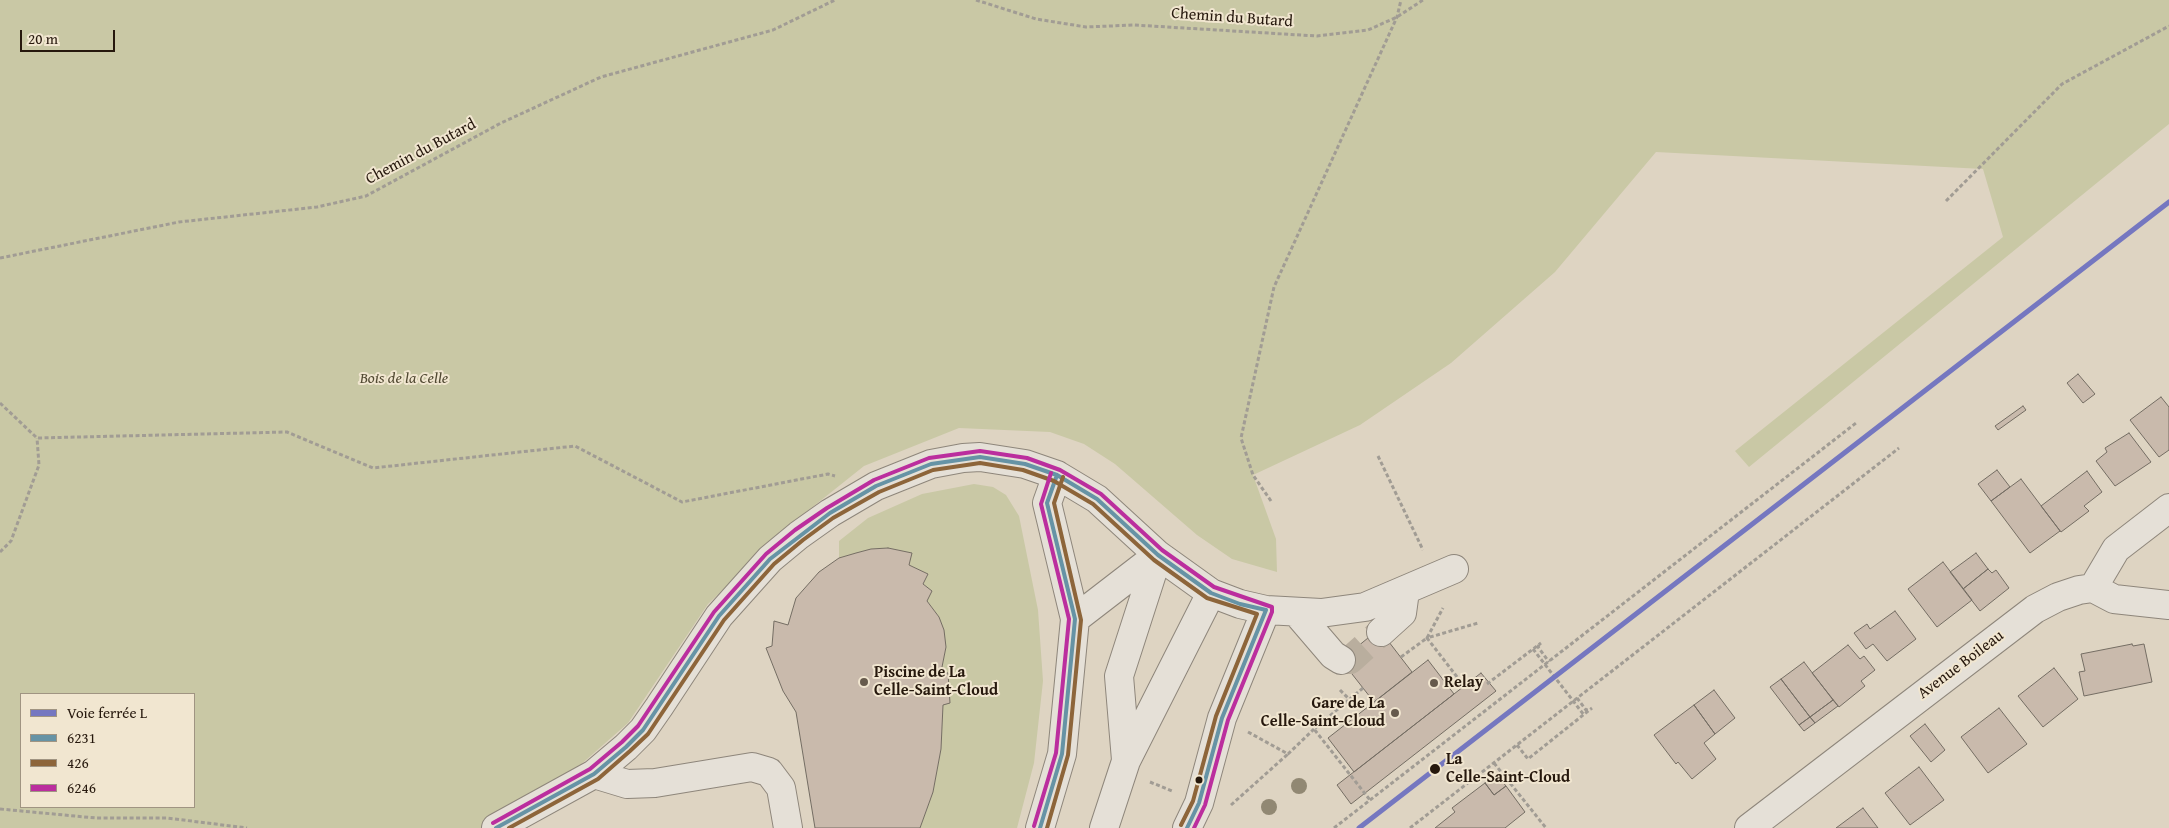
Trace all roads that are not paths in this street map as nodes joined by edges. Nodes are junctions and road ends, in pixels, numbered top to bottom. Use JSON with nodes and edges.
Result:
{"nodes":[{"id":1,"x":1057,"y":475,"type":"junction"},
{"id":2,"x":2169,"y":508,"type":"edge"},
{"id":3,"x":1158,"y":555,"type":"junction"},
{"id":4,"x":1454,"y":569,"type":"dead end"},
{"id":5,"x":2094,"y":588,"type":"junction"},
{"id":6,"x":1405,"y":590,"type":"junction"},
{"id":7,"x":1211,"y":593,"type":"junction"},
{"id":8,"x":2169,"y":605,"type":"edge"},
{"id":9,"x":1266,"y":610,"type":"junction"},
{"id":10,"x":1297,"y":613,"type":"junction"},
{"id":11,"x":1075,"y":618,"type":"junction"},
{"id":12,"x":1381,"y":632,"type":"tunnel mouth"},
{"id":13,"x":1341,"y":660,"type":"dead end"},
{"id":14,"x":1126,"y":760,"type":"junction"},
{"id":15,"x":594,"y":774,"type":"junction"},
{"id":16,"x":496,"y":828,"type":"edge"},
{"id":17,"x":788,"y":828,"type":"edge"},
{"id":18,"x":1040,"y":828,"type":"edge"},
{"id":19,"x":1104,"y":828,"type":"edge"},
{"id":20,"x":1187,"y":828,"type":"edge"},
{"id":21,"x":1749,"y":828,"type":"edge"}],
"edges":[{"from":1,"to":3,"type":"street"},
{"from":1,"to":11,"type":"street"},
{"from":1,"to":15,"type":"street"},
{"from":2,"to":5,"type":"street"},
{"from":3,"to":7,"type":"street"},
{"from":3,"to":11,"type":"street"},
{"from":3,"to":14,"type":"street"},
{"from":4,"to":6,"type":"street"},
{"from":5,"to":8,"type":"street"},
{"from":5,"to":21,"type":"street","name":"Avenue Boileau"},
{"from":6,"to":10,"type":"street"},
{"from":6,"to":12,"type":"street"},
{"from":7,"to":9,"type":"street"},
{"from":7,"to":14,"type":"street"},
{"from":9,"to":10,"type":"street"},
{"from":9,"to":20,"type":"street"},
{"from":10,"to":13,"type":"street"},
{"from":11,"to":18,"type":"street"},
{"from":14,"to":19,"type":"street"},
{"from":15,"to":16,"type":"street"},
{"from":15,"to":17,"type":"street"}]}
